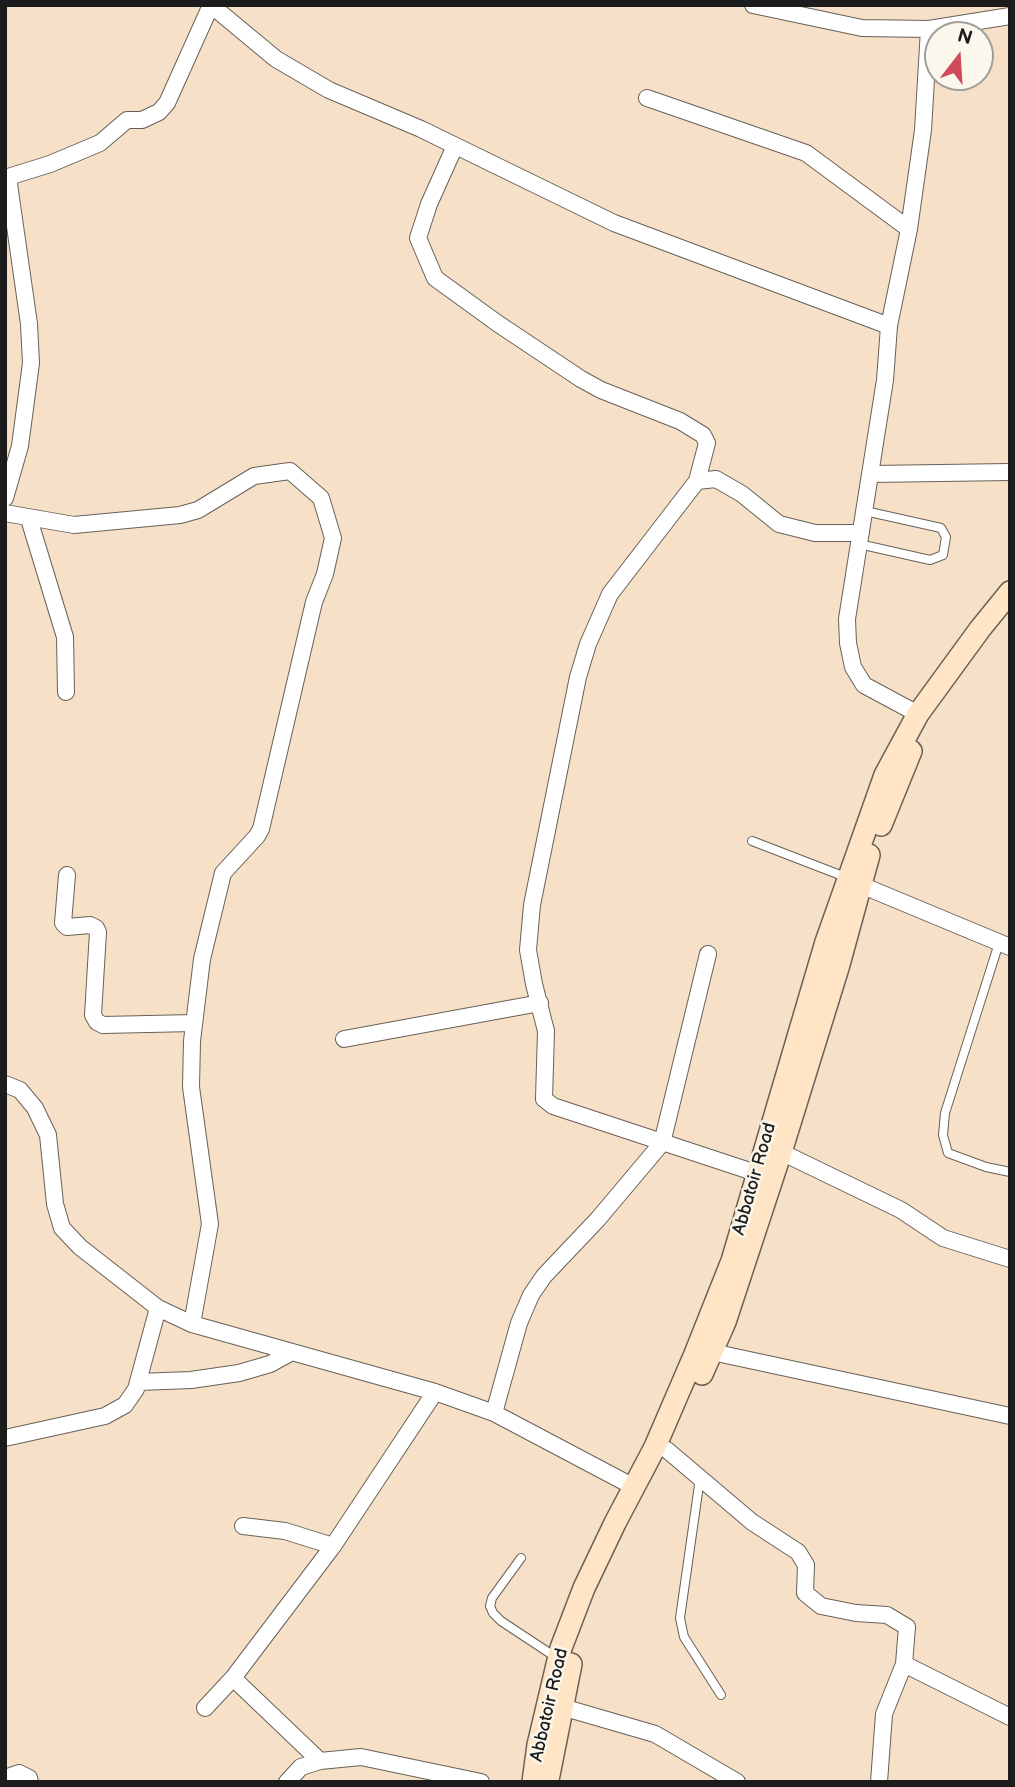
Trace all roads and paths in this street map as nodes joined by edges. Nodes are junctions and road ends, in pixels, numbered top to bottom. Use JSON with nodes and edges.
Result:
{"nodes":[{"id":1,"x":211,"y":5,"type":"edge"},
{"id":2,"x":752,"y":5,"type":"edge"},
{"id":3,"x":1010,"y":16,"type":"edge"},
{"id":4,"x":979,"y":21,"type":"edge"},
{"id":5,"x":924,"y":29,"type":"edge"},
{"id":6,"x":925,"y":91,"type":"edge"},
{"id":7,"x":647,"y":98,"type":"dead end"},
{"id":8,"x":455,"y":146,"type":"junction"},
{"id":9,"x":7,"y":178,"type":"edge"},
{"id":10,"x":909,"y":229,"type":"junction"},
{"id":11,"x":889,"y":326,"type":"junction"},
{"id":12,"x":1010,"y":472,"type":"edge"},
{"id":13,"x":871,"y":474,"type":"junction"},
{"id":14,"x":697,"y":481,"type":"junction"},
{"id":15,"x":5,"y":498,"type":"edge"},
{"id":16,"x":865,"y":511,"type":"junction"},
{"id":17,"x":5,"y":513,"type":"edge"},
{"id":18,"x":29,"y":519,"type":"junction"},
{"id":19,"x":860,"y":538,"type":"junction"},
{"id":20,"x":1010,"y":592,"type":"edge"},
{"id":21,"x":1010,"y":605,"type":"edge"},
{"id":22,"x":66,"y":692,"type":"dead end"},
{"id":23,"x":918,"y":714,"type":"junction"},
{"id":24,"x":751,"y":841,"type":"dead end"},
{"id":25,"x":68,"y":875,"type":"dead end"},
{"id":26,"x":854,"y":882,"type":"junction"},
{"id":27,"x":1004,"y":945,"type":"edge"},
{"id":28,"x":708,"y":954,"type":"dead end"},
{"id":29,"x":540,"y":1003,"type":"junction"},
{"id":30,"x":194,"y":1023,"type":"junction"},
{"id":31,"x":345,"y":1039,"type":"dead end"},
{"id":32,"x":5,"y":1084,"type":"edge"},
{"id":33,"x":663,"y":1143,"type":"junction"},
{"id":34,"x":781,"y":1152,"type":"junction"},
{"id":35,"x":756,"y":1172,"type":"junction"},
{"id":36,"x":1010,"y":1172,"type":"edge"},
{"id":37,"x":1010,"y":1259,"type":"edge"},
{"id":38,"x":158,"y":1308,"type":"junction"},
{"id":39,"x":192,"y":1324,"type":"junction"},
{"id":40,"x":292,"y":1352,"type":"junction"},
{"id":41,"x":712,"y":1352,"type":"junction"},
{"id":42,"x":138,"y":1382,"type":"junction"},
{"id":43,"x":435,"y":1392,"type":"junction"},
{"id":44,"x":494,"y":1413,"type":"junction"},
{"id":45,"x":1010,"y":1416,"type":"edge"},
{"id":46,"x":5,"y":1438,"type":"edge"},
{"id":47,"x":667,"y":1450,"type":"junction"},
{"id":48,"x":700,"y":1478,"type":"junction"},
{"id":49,"x":634,"y":1487,"type":"junction"},
{"id":50,"x":243,"y":1526,"type":"dead end"},
{"id":51,"x":333,"y":1546,"type":"junction"},
{"id":52,"x":521,"y":1558,"type":"dead end"},
{"id":53,"x":558,"y":1660,"type":"junction"},
{"id":54,"x":904,"y":1664,"type":"junction"},
{"id":55,"x":233,"y":1678,"type":"junction"},
{"id":56,"x":721,"y":1695,"type":"dead end"},
{"id":57,"x":562,"y":1707,"type":"junction"},
{"id":58,"x":205,"y":1708,"type":"dead end"},
{"id":59,"x":1010,"y":1717,"type":"edge"},
{"id":60,"x":320,"y":1761,"type":"junction"},
{"id":61,"x":5,"y":1778,"type":"edge"},
{"id":62,"x":30,"y":1782,"type":"edge"},
{"id":63,"x":287,"y":1782,"type":"edge"},
{"id":64,"x":481,"y":1782,"type":"edge"},
{"id":65,"x":533,"y":1782,"type":"edge"},
{"id":66,"x":548,"y":1782,"type":"edge"},
{"id":67,"x":737,"y":1782,"type":"edge"},
{"id":68,"x":879,"y":1782,"type":"edge"}],
"edges":[{"from":1,"to":8,"type":"street"},
{"from":1,"to":9,"type":"street"},
{"from":2,"to":5,"type":"street"},
{"from":3,"to":4,"type":"street"},
{"from":6,"to":10,"type":"street"},
{"from":7,"to":10,"type":"street"},
{"from":8,"to":11,"type":"street"},
{"from":8,"to":14,"type":"street"},
{"from":9,"to":15,"type":"street"},
{"from":10,"to":11,"type":"street"},
{"from":11,"to":13,"type":"street"},
{"from":12,"to":13,"type":"street"},
{"from":13,"to":16,"type":"street"},
{"from":14,"to":19,"type":"street"},
{"from":14,"to":29,"type":"street"},
{"from":16,"to":19,"type":"street"},
{"from":16,"to":19,"type":"lane"},
{"from":17,"to":18,"type":"street"},
{"from":18,"to":22,"type":"street"},
{"from":18,"to":30,"type":"street"},
{"from":19,"to":23,"type":"street"},
{"from":20,"to":23,"type":"street","name":"Abbatoir Road"},
{"from":21,"to":26,"type":"street","name":"Abbatoir Road"},
{"from":23,"to":26,"type":"street","name":"Abbatoir Road"},
{"from":24,"to":26,"type":"lane"},
{"from":25,"to":30,"type":"street"},
{"from":26,"to":27,"type":"street"},
{"from":26,"to":34,"type":"street","name":"Abbatoir Road"},
{"from":26,"to":35,"type":"street","name":"Abbatoir Road"},
{"from":27,"to":36,"type":"lane"},
{"from":28,"to":33,"type":"street"},
{"from":29,"to":31,"type":"street"},
{"from":29,"to":33,"type":"street"},
{"from":30,"to":39,"type":"street"},
{"from":32,"to":38,"type":"street"},
{"from":33,"to":35,"type":"street"},
{"from":33,"to":44,"type":"street"},
{"from":34,"to":37,"type":"street"},
{"from":34,"to":41,"type":"street","name":"Abbatoir Road"},
{"from":35,"to":49,"type":"street","name":"Abbatoir Road"},
{"from":38,"to":39,"type":"street"},
{"from":38,"to":42,"type":"street"},
{"from":39,"to":40,"type":"street"},
{"from":40,"to":42,"type":"street"},
{"from":40,"to":43,"type":"street"},
{"from":41,"to":45,"type":"street"},
{"from":41,"to":47,"type":"street","name":"Abbatoir Road"},
{"from":42,"to":46,"type":"street"},
{"from":43,"to":44,"type":"street"},
{"from":43,"to":51,"type":"street"},
{"from":44,"to":49,"type":"street"},
{"from":47,"to":48,"type":"street"},
{"from":47,"to":57,"type":"street","name":"Abbatoir Road"},
{"from":48,"to":54,"type":"street"},
{"from":48,"to":56,"type":"lane"},
{"from":49,"to":53,"type":"street","name":"Abbatoir Road"},
{"from":50,"to":51,"type":"street"},
{"from":51,"to":55,"type":"street"},
{"from":52,"to":53,"type":"lane"},
{"from":53,"to":65,"type":"street","name":"Abbatoir Road"},
{"from":54,"to":59,"type":"street"},
{"from":54,"to":68,"type":"street"},
{"from":55,"to":58,"type":"street"},
{"from":55,"to":60,"type":"street"},
{"from":57,"to":66,"type":"street","name":"Abbatoir Road"},
{"from":57,"to":67,"type":"street"},
{"from":60,"to":63,"type":"street"},
{"from":60,"to":64,"type":"street"},
{"from":61,"to":62,"type":"street"}]}
